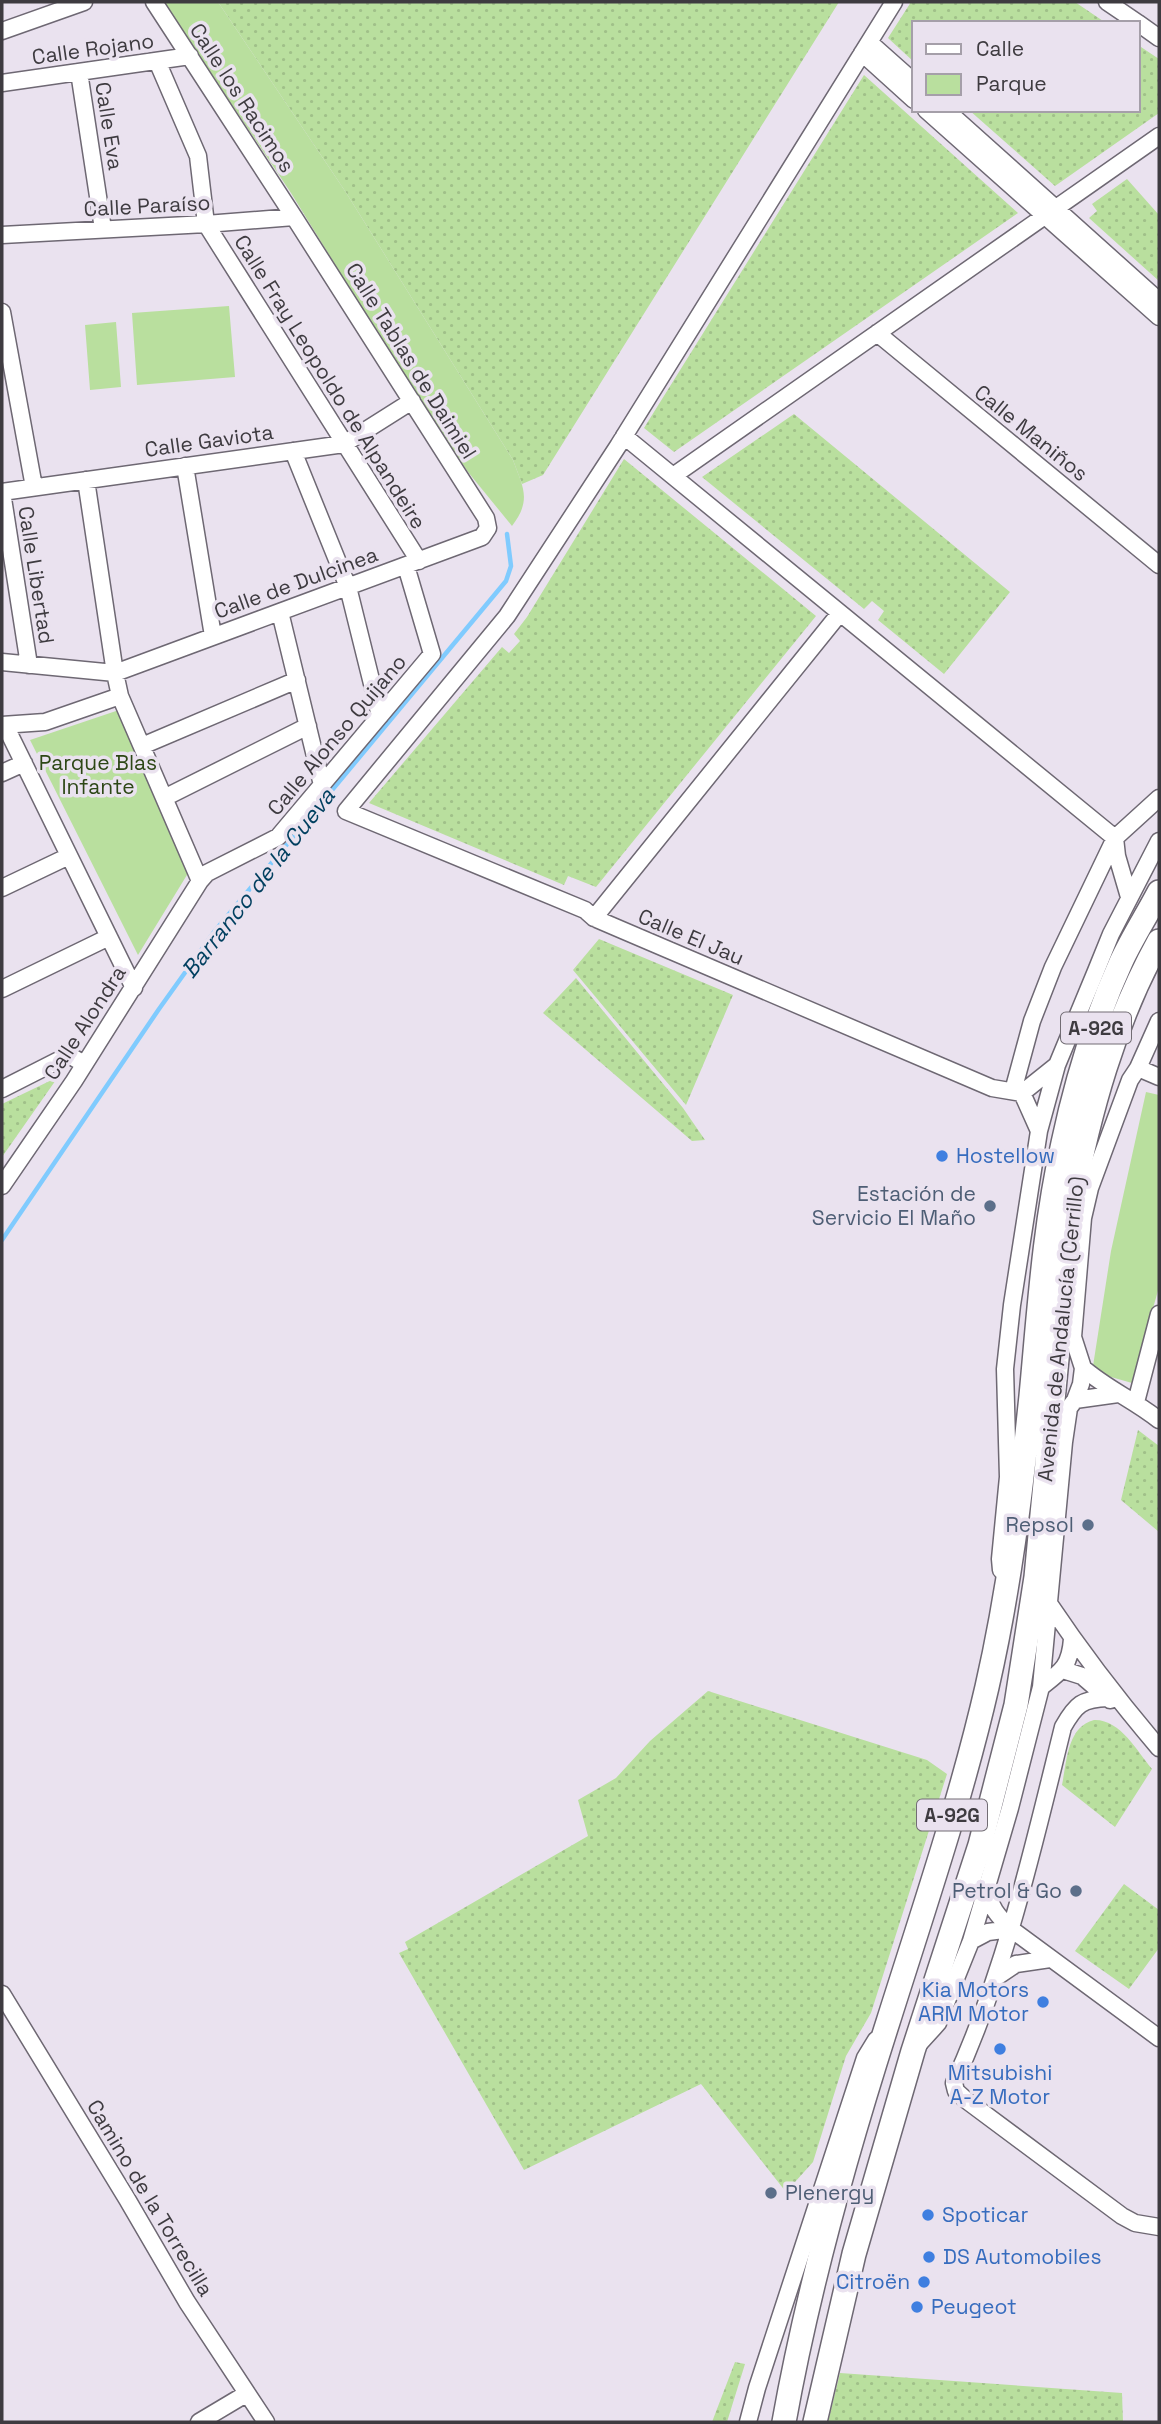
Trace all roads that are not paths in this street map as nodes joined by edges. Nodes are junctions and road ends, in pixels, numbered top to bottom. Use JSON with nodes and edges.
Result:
{"nodes":[{"id":1,"x":84,"y":2,"type":"edge"},
{"id":2,"x":154,"y":2,"type":"edge"},
{"id":3,"x":894,"y":2,"type":"edge"},
{"id":4,"x":1107,"y":2,"type":"edge"},
{"id":5,"x":1135,"y":21,"type":"edge"},
{"id":6,"x":1140,"y":24,"type":"edge"},
{"id":7,"x":2,"y":31,"type":"edge"},
{"id":8,"x":1159,"y":37,"type":"edge"},
{"id":9,"x":866,"y":48,"type":"junction"},
{"id":10,"x":190,"y":56,"type":"junction"},
{"id":11,"x":158,"y":61,"type":"junction"},
{"id":12,"x":79,"y":72,"type":"junction"},
{"id":13,"x":912,"y":81,"type":"edge"},
{"id":14,"x":2,"y":83,"type":"edge"},
{"id":15,"x":912,"y":98,"type":"edge"},
{"id":16,"x":928,"y":112,"type":"edge"},
{"id":17,"x":948,"y":112,"type":"edge"},
{"id":18,"x":1159,"y":136,"type":"edge"},
{"id":19,"x":1050,"y":212,"type":"junction"},
{"id":20,"x":294,"y":217,"type":"junction"},
{"id":21,"x":206,"y":224,"type":"junction"},
{"id":22,"x":103,"y":229,"type":"junction"},
{"id":23,"x":2,"y":235,"type":"edge"},
{"id":24,"x":1159,"y":301,"type":"edge"},
{"id":25,"x":2,"y":312,"type":"edge"},
{"id":26,"x":1159,"y":317,"type":"edge"},
{"id":27,"x":877,"y":333,"type":"junction"},
{"id":28,"x":4,"y":337,"type":"edge"},
{"id":29,"x":411,"y":401,"type":"junction"},
{"id":30,"x":624,"y":436,"type":"junction"},
{"id":31,"x":344,"y":443,"type":"junction"},
{"id":32,"x":293,"y":451,"type":"junction"},
{"id":33,"x":184,"y":466,"type":"junction"},
{"id":34,"x":673,"y":476,"type":"junction"},
{"id":35,"x":86,"y":480,"type":"junction"},
{"id":36,"x":34,"y":487,"type":"junction"},
{"id":37,"x":2,"y":492,"type":"edge"},
{"id":38,"x":488,"y":528,"type":"joint"},
{"id":39,"x":413,"y":564,"type":"junction"},
{"id":40,"x":1159,"y":565,"type":"edge"},
{"id":41,"x":348,"y":587,"type":"junction"},
{"id":42,"x":280,"y":612,"type":"junction"},
{"id":43,"x":840,"y":613,"type":"junction"},
{"id":44,"x":213,"y":636,"type":"junction"},
{"id":45,"x":432,"y":654,"type":"joint"},
{"id":46,"x":2,"y":662,"type":"edge"},
{"id":47,"x":29,"y":665,"type":"junction"},
{"id":48,"x":115,"y":673,"type":"junction"},
{"id":49,"x":297,"y":680,"type":"junction"},
{"id":50,"x":120,"y":695,"type":"junction"},
{"id":51,"x":380,"y":716,"type":"junction"},
{"id":52,"x":4,"y":725,"type":"edge"},
{"id":53,"x":308,"y":726,"type":"junction"},
{"id":54,"x":142,"y":746,"type":"junction"},
{"id":55,"x":24,"y":763,"type":"junction"},
{"id":56,"x":2,"y":774,"type":"edge"},
{"id":57,"x":322,"y":785,"type":"junction"},
{"id":58,"x":164,"y":798,"type":"junction"},
{"id":59,"x":1159,"y":798,"type":"edge"},
{"id":60,"x":1115,"y":838,"type":"junction"},
{"id":61,"x":1159,"y":841,"type":"edge"},
{"id":62,"x":69,"y":856,"type":"junction"},
{"id":63,"x":1097,"y":873,"type":"junction"},
{"id":64,"x":1121,"y":873,"type":"junction"},
{"id":65,"x":200,"y":881,"type":"junction"},
{"id":66,"x":2,"y":888,"type":"edge"},
{"id":67,"x":1159,"y":892,"type":"edge"},
{"id":68,"x":1129,"y":897,"type":"junction"},
{"id":69,"x":594,"y":918,"type":"junction"},
{"id":70,"x":1144,"y":920,"type":"junction"},
{"id":71,"x":109,"y":937,"type":"junction"},
{"id":72,"x":1159,"y":941,"type":"edge"},
{"id":73,"x":1096,"y":971,"type":"junction"},
{"id":74,"x":134,"y":988,"type":"junction"},
{"id":75,"x":2,"y":989,"type":"edge"},
{"id":76,"x":1159,"y":1021,"type":"edge"},
{"id":77,"x":84,"y":1064,"type":"junction"},
{"id":78,"x":1057,"y":1065,"type":"junction"},
{"id":79,"x":1138,"y":1068,"type":"junction"},
{"id":80,"x":1159,"y":1077,"type":"edge"},
{"id":81,"x":2,"y":1089,"type":"edge"},
{"id":82,"x":1018,"y":1092,"type":"junction"},
{"id":83,"x":1039,"y":1131,"type":"junction"},
{"id":84,"x":2,"y":1186,"type":"edge"},
{"id":85,"x":1067,"y":1257,"type":"junction"},
{"id":86,"x":1076,"y":1289,"type":"junction"},
{"id":87,"x":1159,"y":1314,"type":"edge"},
{"id":88,"x":1064,"y":1352,"type":"junction"},
{"id":89,"x":1007,"y":1353,"type":"junction"},
{"id":90,"x":1006,"y":1394,"type":"junction"},
{"id":91,"x":1118,"y":1394,"type":"junction"},
{"id":92,"x":1136,"y":1402,"type":"junction"},
{"id":93,"x":1056,"y":1407,"type":"junction"},
{"id":94,"x":1159,"y":1420,"type":"edge"},
{"id":95,"x":1004,"y":1602,"type":"junction"},
{"id":96,"x":1048,"y":1602,"type":"junction"},
{"id":97,"x":1072,"y":1639,"type":"junction"},
{"id":98,"x":1063,"y":1670,"type":"junction"},
{"id":99,"x":1041,"y":1687,"type":"junction"},
{"id":100,"x":1108,"y":1698,"type":"junction"},
{"id":101,"x":1129,"y":1713,"type":"junction"},
{"id":102,"x":1159,"y":1748,"type":"edge"},
{"id":103,"x":1010,"y":1808,"type":"junction"},
{"id":104,"x":980,"y":1845,"type":"junction"},
{"id":105,"x":988,"y":1886,"type":"junction"},
{"id":106,"x":1011,"y":1929,"type":"junction"},
{"id":107,"x":971,"y":1941,"type":"junction"},
{"id":108,"x":1050,"y":1959,"type":"junction"},
{"id":109,"x":998,"y":1976,"type":"junction"},
{"id":110,"x":2,"y":1994,"type":"edge"},
{"id":111,"x":887,"y":2025,"type":"junction"},
{"id":112,"x":1159,"y":2038,"type":"edge"},
{"id":113,"x":913,"y":2051,"type":"junction"},
{"id":114,"x":1159,"y":2227,"type":"edge"},
{"id":115,"x":246,"y":2394,"type":"junction"},
{"id":116,"x":199,"y":2422,"type":"edge"},
{"id":117,"x":266,"y":2422,"type":"edge"},
{"id":118,"x":748,"y":2422,"type":"edge"},
{"id":119,"x":784,"y":2422,"type":"edge"},
{"id":120,"x":815,"y":2422,"type":"edge"}],
"edges":[{"from":1,"to":7,"type":"street"},
{"from":2,"to":10,"type":"street","name":"Calle los Racimos"},
{"from":3,"to":9,"type":"street"},
{"from":4,"to":5,"type":"street"},
{"from":6,"to":8,"type":"street"},
{"from":9,"to":13,"type":"street"},
{"from":9,"to":15,"type":"street"},
{"from":9,"to":30,"type":"street"},
{"from":10,"to":11,"type":"street","name":"Calle Rojano"},
{"from":10,"to":20,"type":"street","name":"Calle los Racimos"},
{"from":11,"to":12,"type":"street","name":"Calle Rojano"},
{"from":11,"to":21,"type":"street"},
{"from":12,"to":14,"type":"street","name":"Calle Rojano"},
{"from":12,"to":22,"type":"street","name":"Calle Eva"},
{"from":16,"to":19,"type":"street"},
{"from":17,"to":19,"type":"street"},
{"from":18,"to":19,"type":"street"},
{"from":19,"to":24,"type":"street"},
{"from":19,"to":26,"type":"street"},
{"from":19,"to":27,"type":"street"},
{"from":20,"to":21,"type":"street","name":"Calle Paraíso"},
{"from":20,"to":29,"type":"street","name":"Calle Tablas de Daimiel"},
{"from":21,"to":22,"type":"street","name":"Calle Paraíso"},
{"from":21,"to":31,"type":"street","name":"Calle Fray Leopoldo de Alpandeire"},
{"from":22,"to":23,"type":"street","name":"Calle Paraíso"},
{"from":25,"to":28,"type":"street"},
{"from":27,"to":34,"type":"street"},
{"from":27,"to":40,"type":"street","name":"Calle Maniños"},
{"from":28,"to":36,"type":"street"},
{"from":29,"to":31,"type":"street","name":"Calle Gaviota"},
{"from":29,"to":38,"type":"street","name":"Calle Tablas de Daimiel"},
{"from":30,"to":34,"type":"street"},
{"from":30,"to":69,"type":"street","name":"Calle El Jau"},
{"from":31,"to":32,"type":"street","name":"Calle Gaviota"},
{"from":31,"to":39,"type":"street","name":"Calle Fray Leopoldo de Alpandeire"},
{"from":32,"to":33,"type":"street","name":"Calle Gaviota"},
{"from":32,"to":41,"type":"street"},
{"from":33,"to":35,"type":"street","name":"Calle Gaviota"},
{"from":33,"to":44,"type":"street"},
{"from":34,"to":43,"type":"street"},
{"from":35,"to":36,"type":"street","name":"Calle Gaviota"},
{"from":35,"to":48,"type":"street"},
{"from":36,"to":37,"type":"street","name":"Calle Gaviota"},
{"from":37,"to":47,"type":"street","name":"Calle Libertad"},
{"from":38,"to":39,"type":"street","name":"Calle de Dulcinea"},
{"from":39,"to":41,"type":"street","name":"Calle de Dulcinea"},
{"from":39,"to":45,"type":"street","name":"Calle Fray Leopoldo de Alpandeire"},
{"from":41,"to":42,"type":"street","name":"Calle de Dulcinea"},
{"from":41,"to":51,"type":"street"},
{"from":42,"to":44,"type":"street","name":"Calle de Dulcinea"},
{"from":42,"to":49,"type":"street"},
{"from":43,"to":60,"type":"street"},
{"from":43,"to":69,"type":"street"},
{"from":44,"to":48,"type":"street","name":"Calle de Dulcinea"},
{"from":45,"to":51,"type":"street","name":"Calle Alonso Quijano"},
{"from":46,"to":47,"type":"street"},
{"from":47,"to":48,"type":"street"},
{"from":48,"to":50,"type":"street"},
{"from":49,"to":53,"type":"street"},
{"from":49,"to":54,"type":"street"},
{"from":50,"to":52,"type":"street"},
{"from":50,"to":54,"type":"street"},
{"from":51,"to":57,"type":"street","name":"Calle Alonso Quijano"},
{"from":52,"to":55,"type":"street"},
{"from":53,"to":57,"type":"street"},
{"from":53,"to":58,"type":"street"},
{"from":54,"to":58,"type":"street"},
{"from":55,"to":56,"type":"street"},
{"from":55,"to":62,"type":"street"},
{"from":57,"to":65,"type":"street","name":"Calle Alonso Quijano"},
{"from":58,"to":65,"type":"street"},
{"from":59,"to":60,"type":"street"},
{"from":60,"to":63,"type":"street"},
{"from":60,"to":64,"type":"street"},
{"from":61,"to":68,"type":"street"},
{"from":62,"to":66,"type":"street"},
{"from":62,"to":71,"type":"street"},
{"from":63,"to":64,"type":"street"},
{"from":63,"to":82,"type":"street"},
{"from":64,"to":68,"type":"street"},
{"from":65,"to":74,"type":"street","name":"Calle Alondra"},
{"from":67,"to":70,"type":"highway","name":"Avenida de Andalucía (Cerrillo)","number":"A-92G"},
{"from":68,"to":73,"type":"street"},
{"from":69,"to":82,"type":"street","name":"Calle El Jau"},
{"from":70,"to":73,"type":"street"},
{"from":70,"to":88,"type":"highway","name":"Avenida de Andalucía (Cerrillo)","number":"A-92G"},
{"from":71,"to":74,"type":"street"},
{"from":71,"to":75,"type":"street"},
{"from":72,"to":85,"type":"highway","name":"Avenida de Andalucía (Cerrillo)","number":"A-92G"},
{"from":73,"to":78,"type":"street"},
{"from":74,"to":77,"type":"street","name":"Calle Alondra"},
{"from":76,"to":79,"type":"street","name":"Avenida de Andalucía (Cerrillo)"},
{"from":77,"to":81,"type":"street"},
{"from":77,"to":84,"type":"street","name":"Calle Alondra"},
{"from":78,"to":82,"type":"street"},
{"from":78,"to":83,"type":"street"},
{"from":79,"to":80,"type":"street"},
{"from":79,"to":86,"type":"street","name":"Avenida de Andalucía (Cerrillo)"},
{"from":82,"to":83,"type":"street"},
{"from":83,"to":89,"type":"street"},
{"from":85,"to":86,"type":"street"},
{"from":85,"to":88,"type":"highway","name":"Avenida de Andalucía (Cerrillo)","number":"A-92G"},
{"from":86,"to":88,"type":"street","name":"Avenida de Andalucía (Cerrillo)"},
{"from":87,"to":92,"type":"street"},
{"from":88,"to":89,"type":"street"},
{"from":88,"to":91,"type":"street"},
{"from":88,"to":93,"type":"highway","name":"Avenida de Andalucía (Cerrillo)","number":"A-92G"},
{"from":88,"to":93,"type":"street","name":"Avenida de Andalucía (Cerrillo)"},
{"from":89,"to":90,"type":"street"},
{"from":90,"to":93,"type":"street"},
{"from":90,"to":95,"type":"street"},
{"from":91,"to":92,"type":"street"},
{"from":91,"to":93,"type":"street"},
{"from":92,"to":94,"type":"street"},
{"from":93,"to":95,"type":"highway","name":"Avenida de Andalucía (Cerrillo)","number":"A-92G"},
{"from":93,"to":96,"type":"street","name":"Avenida de Andalucía (Cerrillo)"},
{"from":93,"to":104,"type":"highway","name":"Avenida de Andalucía (Cerrillo)","number":"A-92G"},
{"from":95,"to":111,"type":"highway","name":"Avenida de Andalucía (Cerrillo)","number":"A-92G"},
{"from":96,"to":97,"type":"street"},
{"from":96,"to":99,"type":"street","name":"Avenida de Andalucía (Cerrillo)"},
{"from":97,"to":98,"type":"street"},
{"from":97,"to":101,"type":"street"},
{"from":98,"to":99,"type":"street"},
{"from":98,"to":100,"type":"street"},
{"from":99,"to":103,"type":"street","name":"Avenida de Andalucía (Cerrillo)"},
{"from":100,"to":101,"type":"street"},
{"from":100,"to":106,"type":"street"},
{"from":101,"to":102,"type":"street"},
{"from":103,"to":104,"type":"street"},
{"from":103,"to":105,"type":"street","name":"Avenida de Andalucía (Cerrillo)"},
{"from":104,"to":113,"type":"highway","name":"Avenida de Andalucía (Cerrillo)","number":"A-92G"},
{"from":105,"to":106,"type":"street"},
{"from":105,"to":107,"type":"street","name":"Avenida de Andalucía (Cerrillo)"},
{"from":106,"to":107,"type":"street"},
{"from":106,"to":108,"type":"street"},
{"from":106,"to":109,"type":"street"},
{"from":107,"to":113,"type":"street","name":"Avenida de Andalucía (Cerrillo)"},
{"from":108,"to":109,"type":"street"},
{"from":108,"to":112,"type":"street"},
{"from":109,"to":114,"type":"street"},
{"from":110,"to":115,"type":"street","name":"Camino de la Torrecilla"},
{"from":111,"to":118,"type":"street"},
{"from":111,"to":119,"type":"highway","number":"A-92G"},
{"from":113,"to":120,"type":"highway","number":"A-92G"},
{"from":115,"to":116,"type":"street"},
{"from":115,"to":117,"type":"street","name":"Camino de la Torrecilla"}]}
